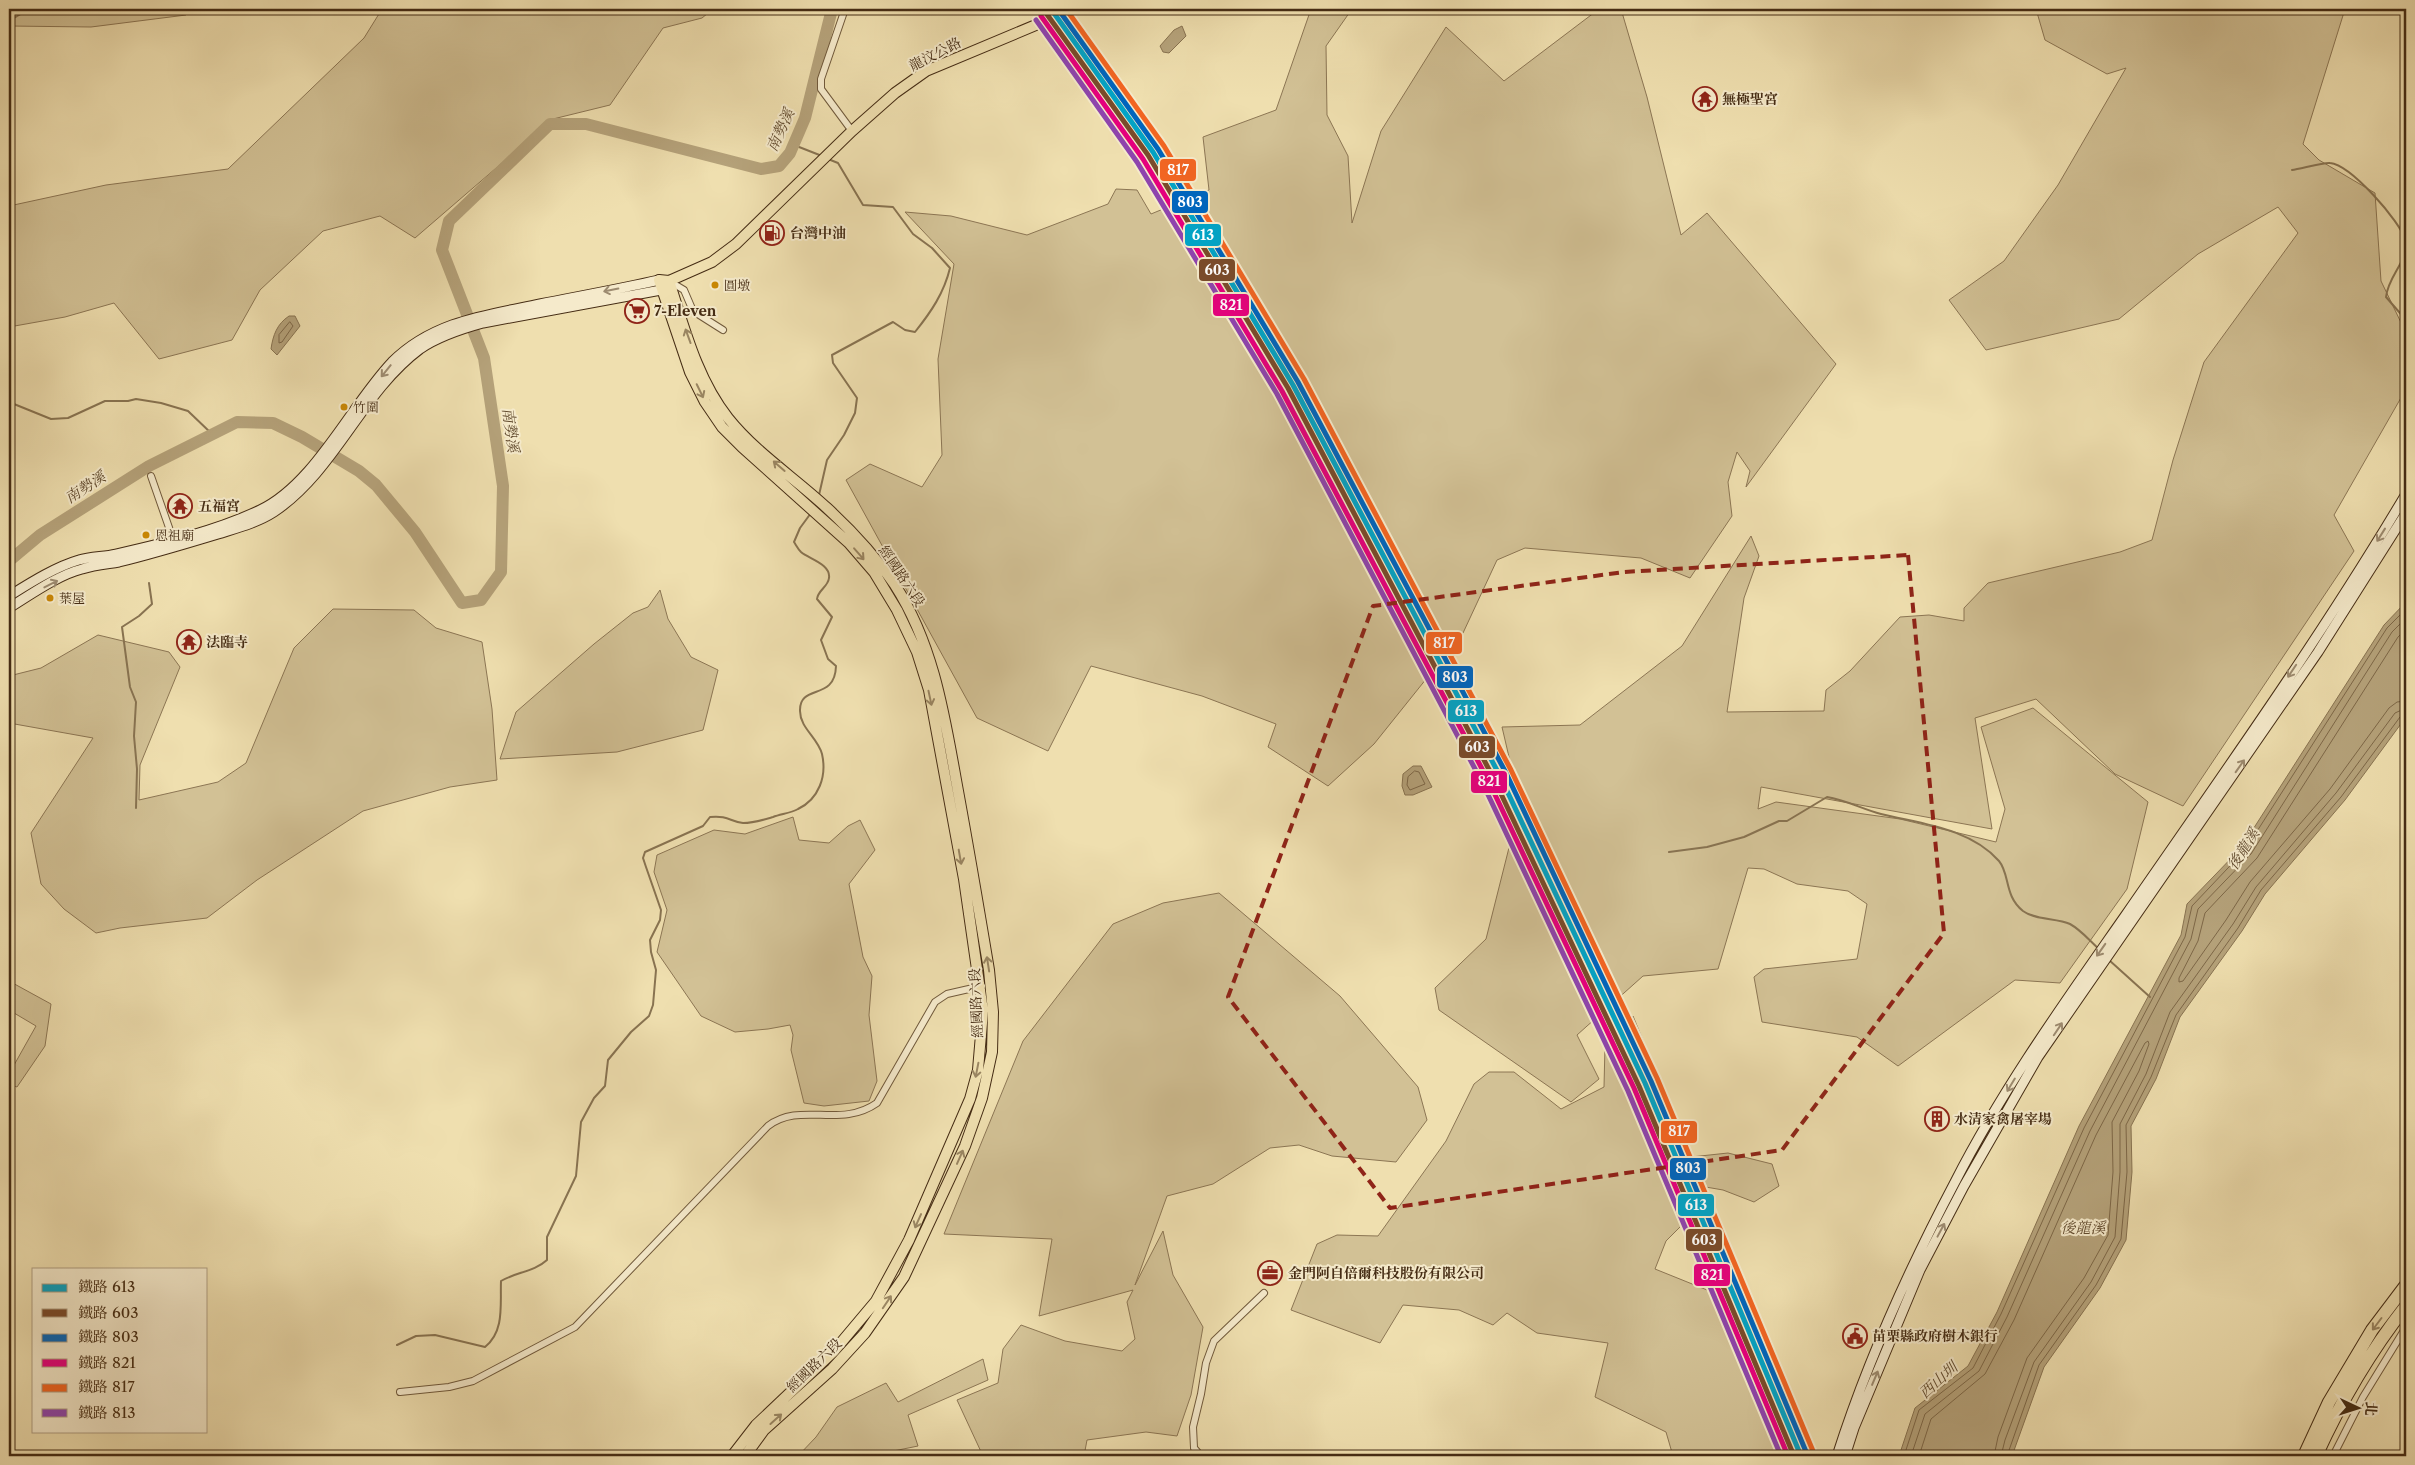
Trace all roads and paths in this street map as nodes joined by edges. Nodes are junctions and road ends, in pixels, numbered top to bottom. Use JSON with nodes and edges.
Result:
{"nodes":[{"id":1,"x":845,"y":9,"type":"edge"},
{"id":2,"x":1074,"y":9,"type":"edge"},
{"id":3,"x":852,"y":131,"type":"junction"},
{"id":4,"x":663,"y":284,"type":"junction"},
{"id":5,"x":455,"y":327,"type":"junction"},
{"id":6,"x":723,"y":330,"type":"dead end"},
{"id":7,"x":341,"y":439,"type":"junction"},
{"id":8,"x":151,"y":476,"type":"dead end"},
{"id":9,"x":2406,"y":494,"type":"edge"},
{"id":10,"x":812,"y":503,"type":"junction"},
{"id":11,"x":2406,"y":513,"type":"edge"},
{"id":12,"x":177,"y":542,"type":"junction"},
{"id":13,"x":117,"y":558,"type":"junction"},
{"id":14,"x":25,"y":586,"type":"junction"},
{"id":15,"x":30,"y":595,"type":"junction"},
{"id":16,"x":9,"y":596,"type":"edge"},
{"id":17,"x":9,"y":608,"type":"edge"},
{"id":18,"x":986,"y":986,"type":"junction"},
{"id":19,"x":2406,"y":1285,"type":"edge"},
{"id":20,"x":1264,"y":1293,"type":"dead end"},
{"id":21,"x":2406,"y":1306,"type":"edge"},
{"id":22,"x":865,"y":1324,"type":"junction"},
{"id":23,"x":2406,"y":1327,"type":"edge"},
{"id":24,"x":400,"y":1392,"type":"dead end"},
{"id":25,"x":732,"y":1456,"type":"edge"},
{"id":26,"x":745,"y":1456,"type":"edge"},
{"id":27,"x":1201,"y":1456,"type":"edge"},
{"id":28,"x":1837,"y":1456,"type":"edge"},
{"id":29,"x":1845,"y":1456,"type":"edge"},
{"id":30,"x":2304,"y":1456,"type":"edge"},
{"id":31,"x":2316,"y":1456,"type":"edge"},
{"id":32,"x":2333,"y":1456,"type":"edge"}],
"edges":[{"from":1,"to":3,"type":"street"},
{"from":2,"to":3,"type":"main road","name":"龍汶公路"},
{"from":3,"to":4,"type":"main road","name":"龍汶公路"},
{"from":4,"to":5,"type":"street"},
{"from":4,"to":6,"type":"street"},
{"from":4,"to":10,"type":"main road"},
{"from":5,"to":7,"type":"street"},
{"from":5,"to":7,"type":"street","one_way":true},
{"from":7,"to":12,"type":"street"},
{"from":8,"to":12,"type":"street"},
{"from":9,"to":28,"type":"street","one_way":true},
{"from":10,"to":18,"type":"main road","name":"經國路六段","one_way":true},
{"from":18,"to":10,"type":"main road","name":"經國路六段","one_way":true},
{"from":29,"to":11,"type":"street","one_way":true},
{"from":12,"to":13,"type":"street"},
{"from":13,"to":14,"type":"street"},
{"from":15,"to":13,"type":"street","one_way":true},
{"from":14,"to":15,"type":"street"},
{"from":14,"to":16,"type":"street"},
{"from":15,"to":17,"type":"street"},
{"from":18,"to":22,"type":"main road","name":"經國路六段"},
{"from":18,"to":24,"type":"street"},
{"from":19,"to":30,"type":"highway","one_way":true},
{"from":20,"to":27,"type":"street"},
{"from":21,"to":31,"type":"highway"},
{"from":22,"to":25,"type":"main road","name":"經國路六段"},
{"from":26,"to":22,"type":"main road","name":"經國路六段","one_way":true},
{"from":23,"to":32,"type":"street"}]}
